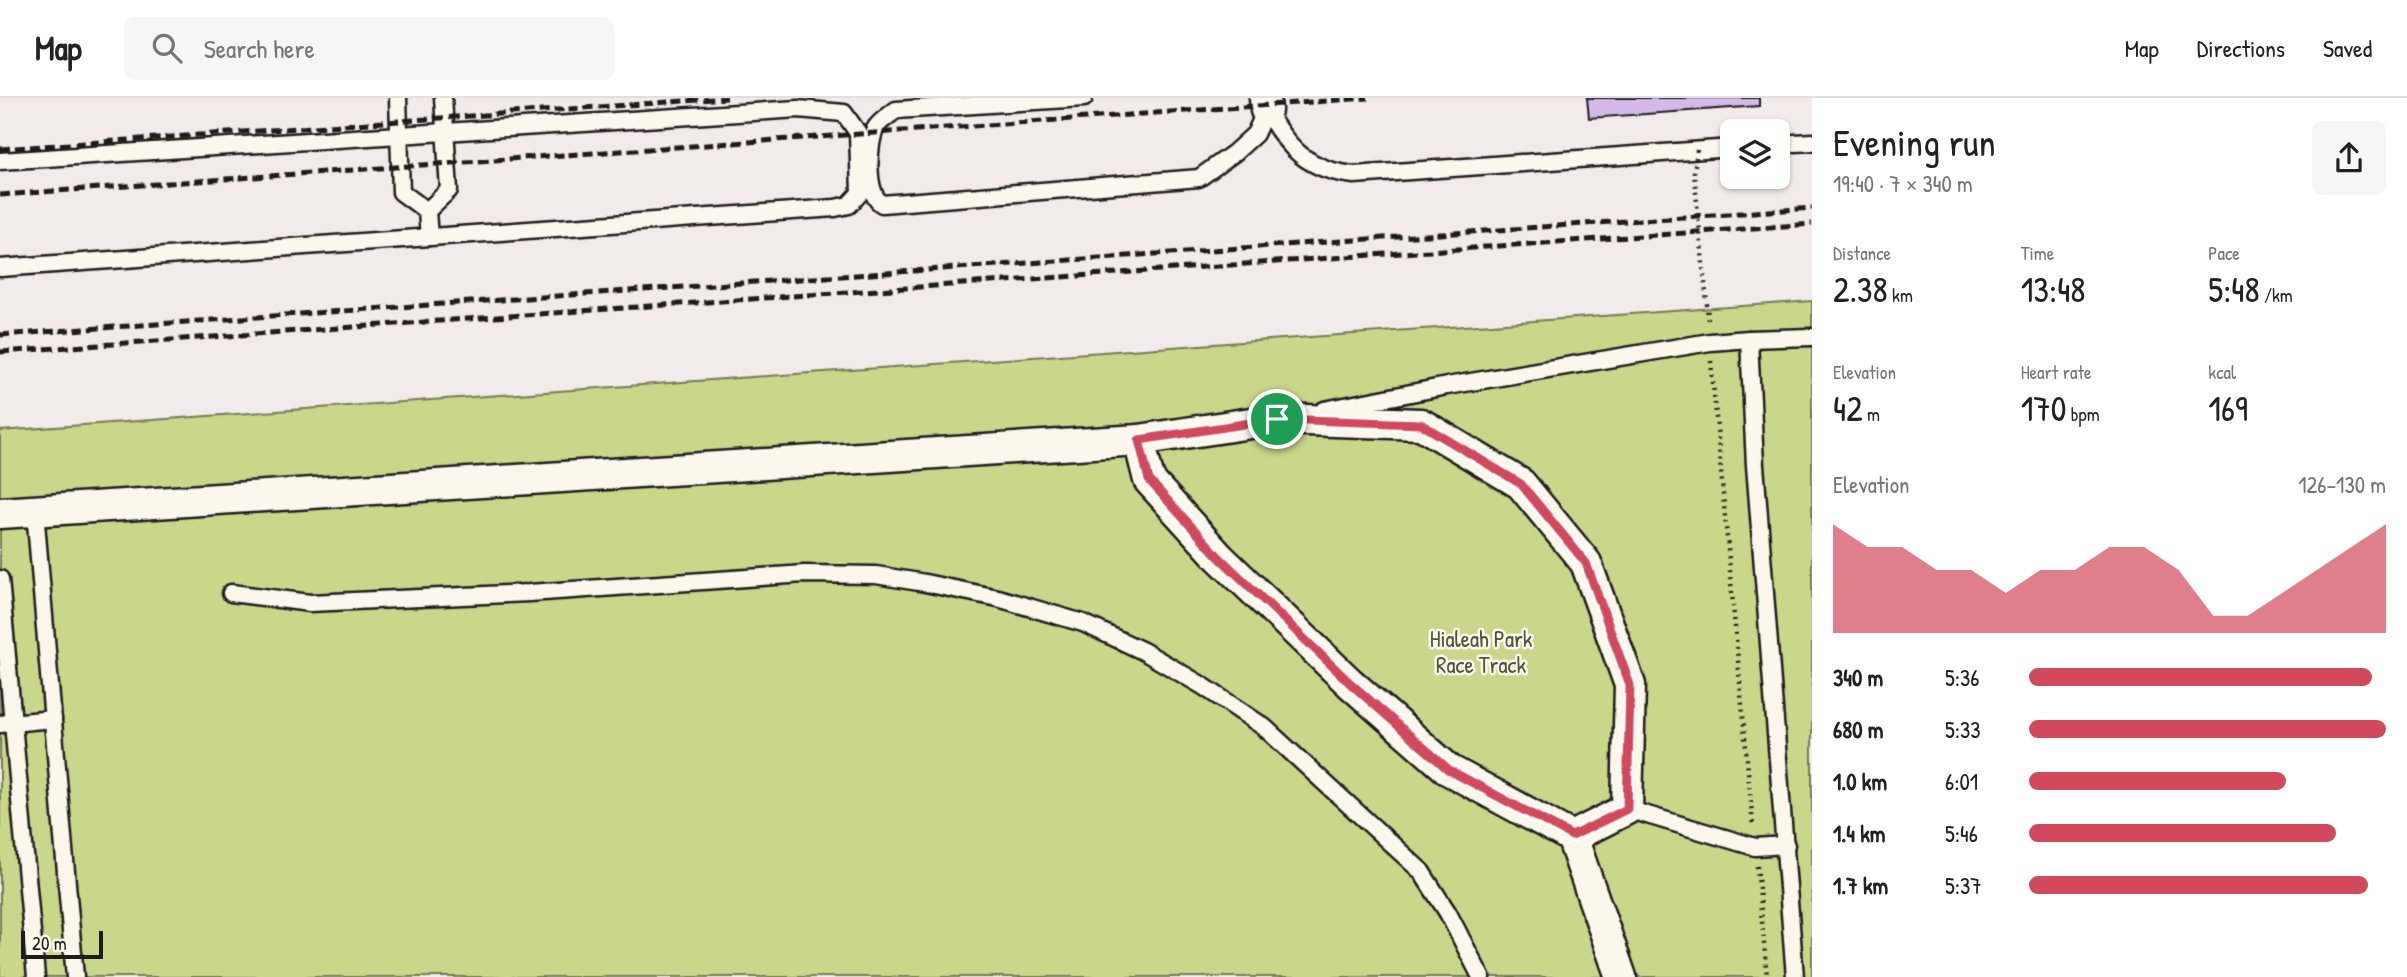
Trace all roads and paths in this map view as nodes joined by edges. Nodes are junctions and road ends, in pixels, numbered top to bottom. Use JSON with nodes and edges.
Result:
{"nodes":[{"id":1,"x":398,"y":98,"type":"edge"},
{"id":2,"x":443,"y":98,"type":"edge"},
{"id":3,"x":1084,"y":98,"type":"edge"},
{"id":4,"x":1265,"y":104,"type":"edge"},
{"id":5,"x":446,"y":134,"type":"junction"},
{"id":6,"x":399,"y":136,"type":"junction"},
{"id":7,"x":1812,"y":142,"type":"edge"},
{"id":8,"x":1790,"y":143,"type":"edge"},
{"id":9,"x":1720,"y":149,"type":"edge"},
{"id":10,"x":1697,"y":150,"type":"junction"},
{"id":11,"x":0,"y":160,"type":"edge"},
{"id":12,"x":427,"y":211,"type":"junction"},
{"id":13,"x":429,"y":237,"type":"junction"},
{"id":14,"x":0,"y":268,"type":"edge"},
{"id":15,"x":1812,"y":337,"type":"edge"},
{"id":16,"x":1749,"y":339,"type":"junction"},
{"id":17,"x":1710,"y":342,"type":"junction"},
{"id":18,"x":1277,"y":419,"type":"junction"},
{"id":19,"x":1139,"y":440,"type":"junction"},
{"id":20,"x":35,"y":511,"type":"junction"},
{"id":21,"x":0,"y":513,"type":"edge"},
{"id":22,"x":0,"y":579,"type":"edge"},
{"id":23,"x":231,"y":593,"type":"dead end"},
{"id":24,"x":53,"y":719,"type":"junction"},
{"id":25,"x":7,"y":724,"type":"edge"},
{"id":26,"x":1627,"y":809,"type":"junction"},
{"id":27,"x":1572,"y":836,"type":"junction"},
{"id":28,"x":1786,"y":845,"type":"junction"},
{"id":29,"x":1755,"y":847,"type":"junction"},
{"id":30,"x":1613,"y":969,"type":"edge"},
{"id":31,"x":36,"y":977,"type":"edge"},
{"id":32,"x":75,"y":977,"type":"edge"},
{"id":33,"x":1481,"y":977,"type":"edge"},
{"id":34,"x":1767,"y":977,"type":"edge"},
{"id":35,"x":1795,"y":977,"type":"edge"}],
"edges":[{"from":1,"to":6,"type":"lane"},
{"from":2,"to":5,"type":"lane"},
{"from":3,"to":4,"type":"lane"},
{"from":4,"to":10,"type":"lane"},
{"from":5,"to":6,"type":"lane"},
{"from":5,"to":12,"type":"lane"},
{"from":5,"to":13,"type":"lane"},
{"from":6,"to":11,"type":"lane"},
{"from":6,"to":12,"type":"lane"},
{"from":7,"to":8,"type":"lane"},
{"from":9,"to":10,"type":"lane"},
{"from":10,"to":17,"type":"path","bridge":true},
{"from":12,"to":13,"type":"lane"},
{"from":13,"to":14,"type":"lane"},
{"from":15,"to":16,"type":"lane"},
{"from":16,"to":17,"type":"lane"},
{"from":16,"to":28,"type":"lane"},
{"from":17,"to":18,"type":"lane"},
{"from":17,"to":29,"type":"path"},
{"from":18,"to":19,"type":"street"},
{"from":18,"to":26,"type":"street"},
{"from":19,"to":20,"type":"street"},
{"from":19,"to":27,"type":"street"},
{"from":20,"to":21,"type":"street"},
{"from":20,"to":24,"type":"lane"},
{"from":22,"to":25,"type":"lane"},
{"from":23,"to":33,"type":"lane"},
{"from":24,"to":25,"type":"lane"},
{"from":24,"to":32,"type":"lane"},
{"from":25,"to":31,"type":"lane"},
{"from":26,"to":27,"type":"street"},
{"from":26,"to":29,"type":"lane"},
{"from":27,"to":30,"type":"street"},
{"from":28,"to":29,"type":"lane"},
{"from":28,"to":35,"type":"lane"},
{"from":29,"to":34,"type":"path"}]}
